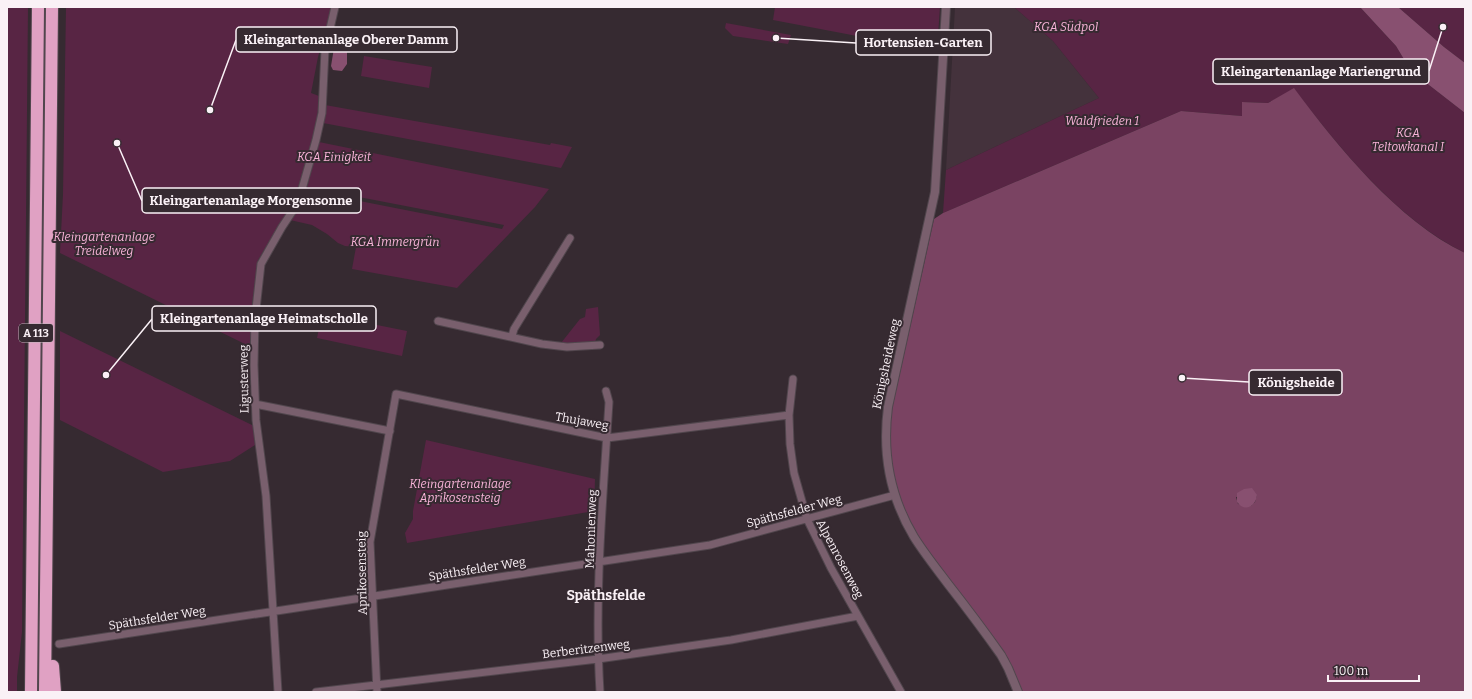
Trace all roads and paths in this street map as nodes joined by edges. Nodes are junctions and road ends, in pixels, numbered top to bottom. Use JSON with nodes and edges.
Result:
{"nodes":[{"id":1,"x":38,"y":7,"type":"edge"},
{"id":2,"x":52,"y":7,"type":"edge"},
{"id":3,"x":335,"y":7,"type":"edge"},
{"id":4,"x":946,"y":7,"type":"edge"},
{"id":5,"x":570,"y":238,"type":"dead end"},
{"id":6,"x":438,"y":321,"type":"dead end"},
{"id":7,"x":512,"y":336,"type":"junction"},
{"id":8,"x":600,"y":345,"type":"dead end"},
{"id":9,"x":793,"y":379,"type":"dead end"},
{"id":10,"x":606,"y":391,"type":"dead end"},
{"id":11,"x":396,"y":394,"type":"joint"},
{"id":12,"x":255,"y":404,"type":"junction"},
{"id":13,"x":789,"y":415,"type":"junction"},
{"id":14,"x":390,"y":431,"type":"junction"},
{"id":15,"x":607,"y":438,"type":"junction"},
{"id":16,"x":895,"y":495,"type":"junction"},
{"id":17,"x":807,"y":519,"type":"junction"},
{"id":18,"x":600,"y":562,"type":"junction"},
{"id":19,"x":373,"y":596,"type":"junction"},
{"id":20,"x":273,"y":611,"type":"junction"},
{"id":21,"x":858,"y":616,"type":"junction"},
{"id":22,"x":46,"y":634,"type":"junction"},
{"id":23,"x":58,"y":644,"type":"dead end"},
{"id":24,"x":598,"y":659,"type":"junction"},
{"id":25,"x":32,"y":678,"type":"junction"},
{"id":26,"x":377,"y":688,"type":"edge"},
{"id":27,"x":24,"y":692,"type":"edge"},
{"id":28,"x":31,"y":692,"type":"edge"},
{"id":29,"x":45,"y":692,"type":"edge"},
{"id":30,"x":54,"y":692,"type":"edge"},
{"id":31,"x":278,"y":692,"type":"edge"},
{"id":32,"x":316,"y":692,"type":"edge"},
{"id":33,"x":600,"y":692,"type":"edge"},
{"id":34,"x":901,"y":692,"type":"edge"},
{"id":35,"x":1018,"y":692,"type":"edge"}],
"edges":[{"from":1,"to":25,"type":"highway","number":"A 113"},
{"from":2,"to":22,"type":"highway","number":"A 113"},
{"from":3,"to":12,"type":"street","name":"Ligusterweg"},
{"from":4,"to":16,"type":"street","name":"Königsheideweg"},
{"from":5,"to":7,"type":"street"},
{"from":6,"to":7,"type":"street"},
{"from":7,"to":8,"type":"street"},
{"from":9,"to":13,"type":"street","name":"Alpenrosenweg"},
{"from":10,"to":15,"type":"street","name":"Mahonienweg"},
{"from":11,"to":14,"type":"street","name":"Aprikosensteig"},
{"from":11,"to":15,"type":"street","name":"Thujaweg"},
{"from":12,"to":14,"type":"street"},
{"from":12,"to":20,"type":"street","name":"Ligusterweg"},
{"from":13,"to":15,"type":"street","name":"Thujaweg"},
{"from":13,"to":17,"type":"street","name":"Alpenrosenweg"},
{"from":14,"to":19,"type":"street","name":"Aprikosensteig"},
{"from":15,"to":18,"type":"street","name":"Mahonienweg"},
{"from":16,"to":17,"type":"street","name":"Späthsfelder Weg"},
{"from":16,"to":35,"type":"street","name":"Königsheideweg"},
{"from":17,"to":18,"type":"street","name":"Späthsfelder Weg"},
{"from":17,"to":21,"type":"street","name":"Alpenrosenweg"},
{"from":18,"to":19,"type":"street","name":"Späthsfelder Weg"},
{"from":18,"to":24,"type":"street","name":"Mahonienweg"},
{"from":19,"to":20,"type":"street","name":"Späthsfelder Weg"},
{"from":19,"to":26,"type":"street","name":"Aprikosensteig"},
{"from":20,"to":23,"type":"street","name":"Späthsfelder Weg"},
{"from":20,"to":31,"type":"street","name":"Ligusterweg"},
{"from":21,"to":24,"type":"street","name":"Berberitzenweg"},
{"from":21,"to":34,"type":"street","name":"Alpenrosenweg"},
{"from":22,"to":29,"type":"highway","number":"A 113"},
{"from":22,"to":30,"type":"highway"},
{"from":24,"to":26,"type":"street","name":"Berberitzenweg"},
{"from":24,"to":33,"type":"street","name":"Mahonienweg"},
{"from":25,"to":27,"type":"highway"},
{"from":25,"to":28,"type":"highway","number":"A 113"},
{"from":26,"to":32,"type":"street","name":"Berberitzenweg"}]}
